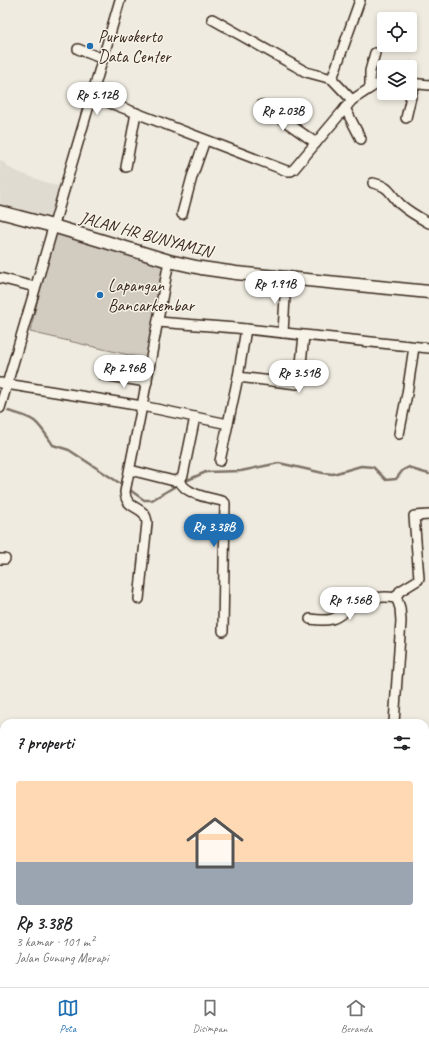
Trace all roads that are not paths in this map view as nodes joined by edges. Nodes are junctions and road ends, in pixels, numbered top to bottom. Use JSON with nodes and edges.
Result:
{"nodes":[{"id":1,"x":120,"y":0,"type":"edge"},
{"id":2,"x":360,"y":0,"type":"edge"},
{"id":3,"x":212,"y":19,"type":"dead end"},
{"id":4,"x":78,"y":49,"type":"dead end"},
{"id":5,"x":375,"y":53,"type":"dead end"},
{"id":6,"x":103,"y":59,"type":"junction"},
{"id":7,"x":332,"y":79,"type":"junction"},
{"id":8,"x":417,"y":84,"type":"edge"},
{"id":9,"x":377,"y":85,"type":"edge"},
{"id":10,"x":429,"y":85,"type":"edge"},
{"id":11,"x":370,"y":88,"type":"junction"},
{"id":12,"x":92,"y":96,"type":"junction"},
{"id":13,"x":352,"y":100,"type":"junction"},
{"id":14,"x":409,"y":100,"type":"edge"},
{"id":15,"x":262,"y":105,"type":"dead end"},
{"id":16,"x":345,"y":108,"type":"junction"},
{"id":17,"x":136,"y":112,"type":"junction"},
{"id":18,"x":406,"y":118,"type":"dead end"},
{"id":19,"x":361,"y":139,"type":"dead end"},
{"id":20,"x":205,"y":140,"type":"junction"},
{"id":21,"x":316,"y":143,"type":"junction"},
{"id":22,"x":126,"y":168,"type":"dead end"},
{"id":23,"x":373,"y":183,"type":"dead end"},
{"id":24,"x":0,"y":212,"type":"edge"},
{"id":25,"x":182,"y":214,"type":"dead end"},
{"id":26,"x":429,"y":223,"type":"edge"},
{"id":27,"x":53,"y":226,"type":"junction"},
{"id":28,"x":169,"y":261,"type":"junction"},
{"id":29,"x":0,"y":278,"type":"edge"},
{"id":30,"x":286,"y":278,"type":"junction"},
{"id":31,"x":35,"y":287,"type":"junction"},
{"id":32,"x":429,"y":292,"type":"edge"},
{"id":33,"x":158,"y":322,"type":"junction"},
{"id":34,"x":246,"y":329,"type":"junction"},
{"id":35,"x":283,"y":333,"type":"junction"},
{"id":36,"x":304,"y":336,"type":"junction"},
{"id":37,"x":429,"y":346,"type":"edge"},
{"id":38,"x":414,"y":347,"type":"junction"},
{"id":39,"x":103,"y":375,"type":"dead end"},
{"id":40,"x":238,"y":377,"type":"junction"},
{"id":41,"x":147,"y":382,"type":"junction"},
{"id":42,"x":3,"y":383,"type":"edge"},
{"id":43,"x":142,"y":406,"type":"junction"},
{"id":44,"x":0,"y":408,"type":"edge"},
{"id":45,"x":195,"y":417,"type":"junction"},
{"id":46,"x":228,"y":424,"type":"junction"},
{"id":47,"x":399,"y":434,"type":"dead end"},
{"id":48,"x":220,"y":461,"type":"dead end"},
{"id":49,"x":130,"y":470,"type":"junction"},
{"id":50,"x":180,"y":482,"type":"junction"},
{"id":51,"x":429,"y":515,"type":"edge"},
{"id":52,"x":395,"y":598,"type":"junction"},
{"id":53,"x":140,"y":599,"type":"dead end"},
{"id":54,"x":310,"y":619,"type":"dead end"},
{"id":55,"x":223,"y":632,"type":"dead end"},
{"id":56,"x":394,"y":719,"type":"edge"}],
"edges":[{"from":1,"to":6,"type":"street"},
{"from":2,"to":7,"type":"street"},
{"from":3,"to":7,"type":"street"},
{"from":4,"to":6,"type":"street"},
{"from":5,"to":11,"type":"street"},
{"from":6,"to":12,"type":"street"},
{"from":7,"to":13,"type":"street"},
{"from":8,"to":10,"type":"street"},
{"from":9,"to":11,"type":"street"},
{"from":11,"to":13,"type":"street"},
{"from":12,"to":17,"type":"street"},
{"from":12,"to":27,"type":"street"},
{"from":13,"to":16,"type":"street"},
{"from":14,"to":18,"type":"street"},
{"from":15,"to":21,"type":"street"},
{"from":16,"to":19,"type":"street"},
{"from":16,"to":21,"type":"street"},
{"from":17,"to":20,"type":"street"},
{"from":17,"to":22,"type":"street"},
{"from":20,"to":21,"type":"street"},
{"from":20,"to":25,"type":"street"},
{"from":23,"to":26,"type":"street"},
{"from":24,"to":27,"type":"main road","name":"JALAN HR BUNYAMIN"},
{"from":27,"to":28,"type":"main road","name":"JALAN HR BUNYAMIN"},
{"from":27,"to":31,"type":"street"},
{"from":28,"to":30,"type":"main road","name":"JALAN HR BUNYAMIN"},
{"from":28,"to":33,"type":"street"},
{"from":29,"to":31,"type":"street"},
{"from":30,"to":32,"type":"main road","name":"JALAN HR BUNYAMIN"},
{"from":30,"to":35,"type":"street"},
{"from":31,"to":42,"type":"street"},
{"from":33,"to":34,"type":"street"},
{"from":33,"to":41,"type":"street"},
{"from":34,"to":35,"type":"street"},
{"from":34,"to":40,"type":"street"},
{"from":35,"to":36,"type":"street"},
{"from":36,"to":38,"type":"street"},
{"from":36,"to":40,"type":"street"},
{"from":37,"to":38,"type":"street"},
{"from":38,"to":47,"type":"street"},
{"from":39,"to":41,"type":"street"},
{"from":40,"to":46,"type":"street"},
{"from":41,"to":43,"type":"street"},
{"from":42,"to":43,"type":"street"},
{"from":42,"to":44,"type":"street"},
{"from":43,"to":45,"type":"street"},
{"from":43,"to":49,"type":"street"},
{"from":45,"to":46,"type":"street"},
{"from":45,"to":50,"type":"street"},
{"from":46,"to":48,"type":"street"},
{"from":49,"to":50,"type":"street"},
{"from":49,"to":53,"type":"street"},
{"from":50,"to":55,"type":"street"},
{"from":51,"to":52,"type":"street"},
{"from":52,"to":54,"type":"street"},
{"from":52,"to":56,"type":"street"}]}
